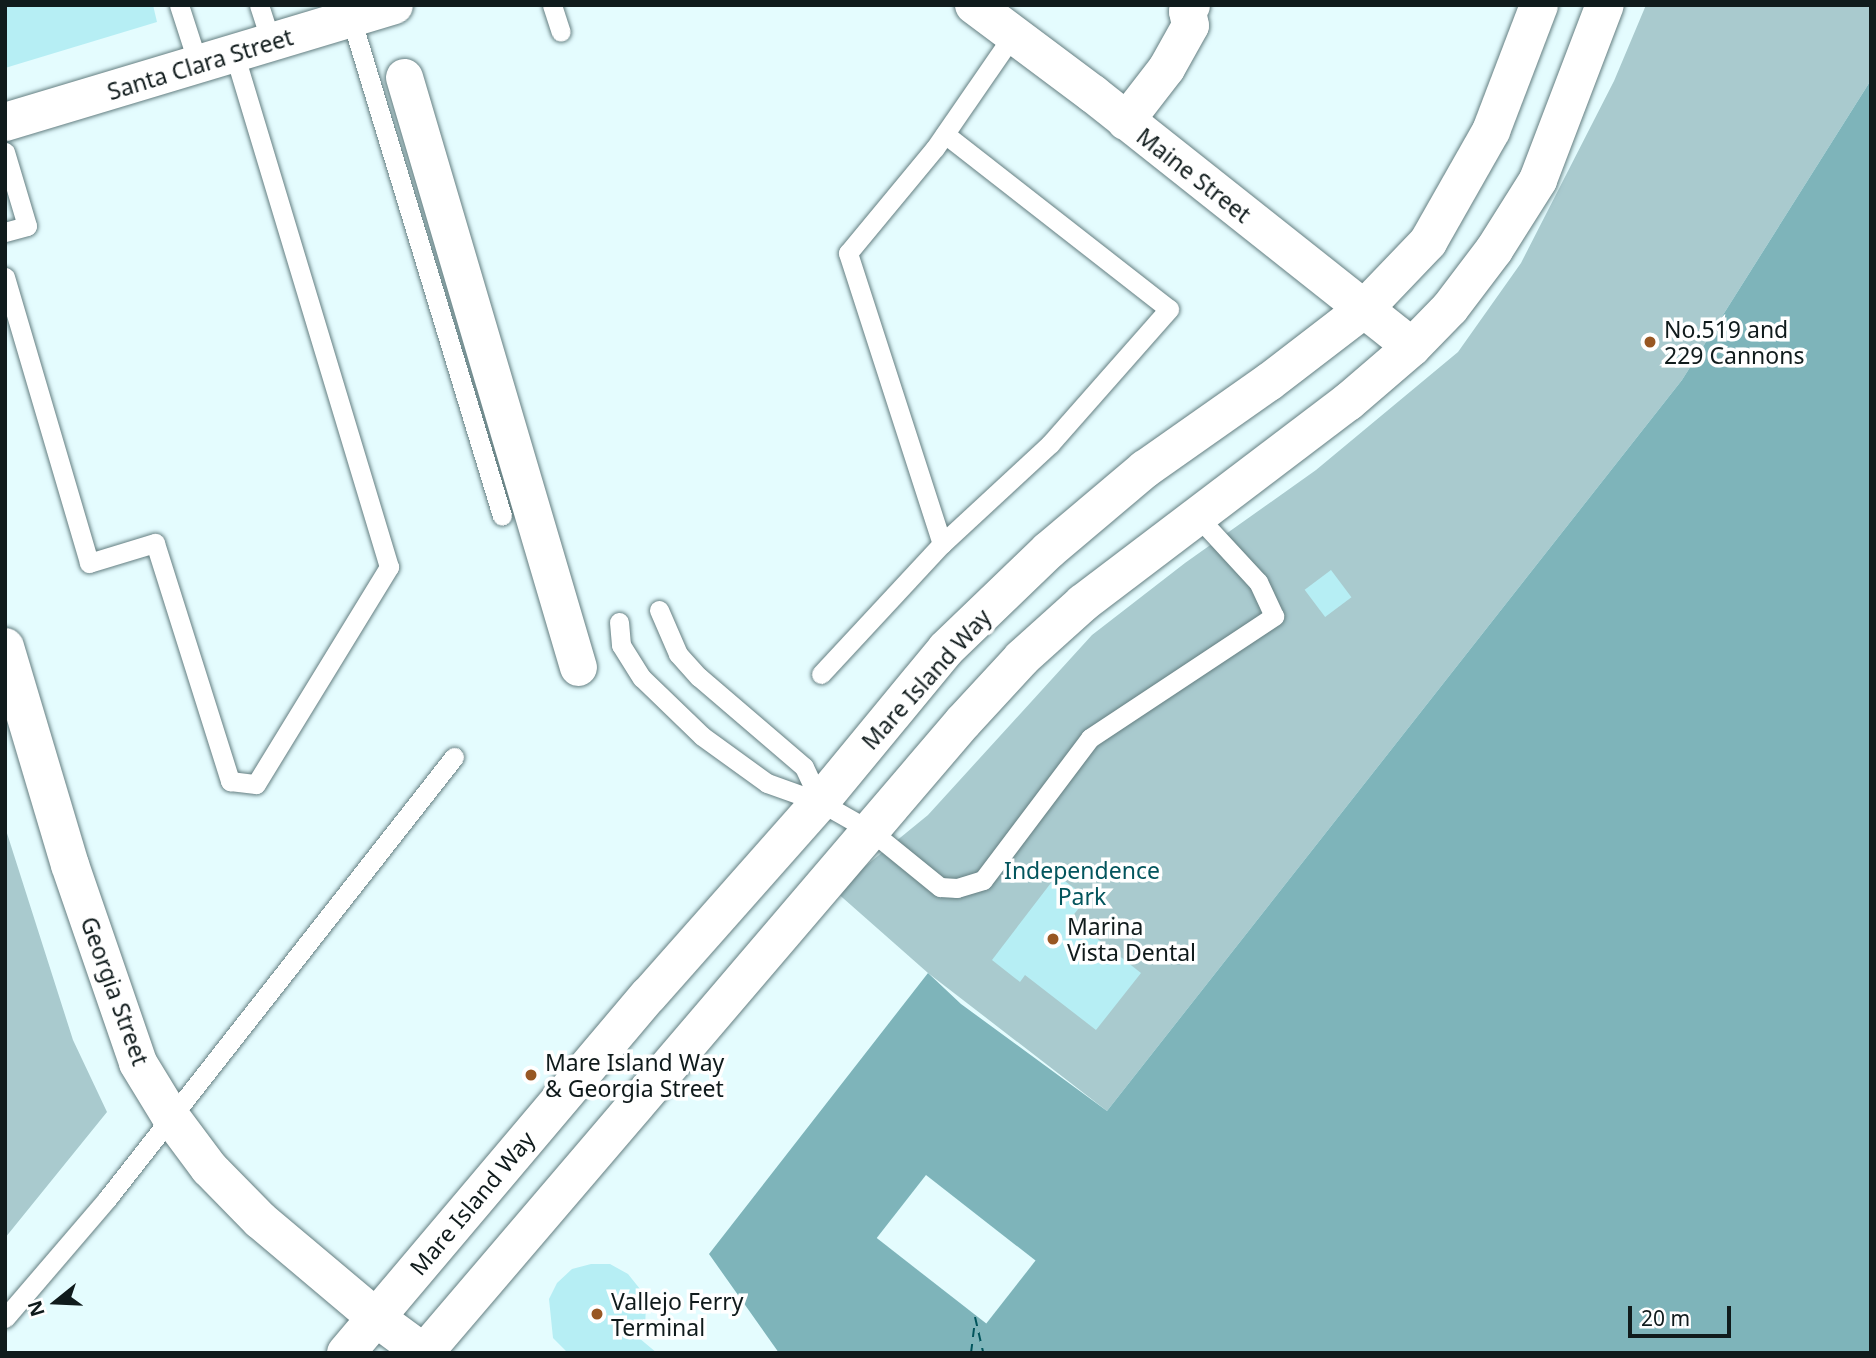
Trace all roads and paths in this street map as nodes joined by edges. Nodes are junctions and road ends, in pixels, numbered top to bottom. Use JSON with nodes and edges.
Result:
{"nodes":[{"id":1,"x":179,"y":5,"type":"edge"},
{"id":2,"x":259,"y":5,"type":"edge"},
{"id":3,"x":394,"y":5,"type":"edge"},
{"id":4,"x":552,"y":5,"type":"edge"},
{"id":5,"x":974,"y":5,"type":"edge"},
{"id":6,"x":1539,"y":5,"type":"edge"},
{"id":7,"x":1605,"y":5,"type":"edge"},
{"id":8,"x":1189,"y":8,"type":"edge"},
{"id":9,"x":342,"y":15,"type":"edge"},
{"id":10,"x":561,"y":32,"type":"dead end"},
{"id":11,"x":1013,"y":35,"type":"junction"},
{"id":12,"x":271,"y":43,"type":"junction"},
{"id":13,"x":234,"y":54,"type":"junction"},
{"id":14,"x":198,"y":64,"type":"junction"},
{"id":15,"x":404,"y":77,"type":"dead end"},
{"id":16,"x":1125,"y":121,"type":"junction"},
{"id":17,"x":5,"y":122,"type":"edge"},
{"id":18,"x":945,"y":134,"type":"junction"},
{"id":19,"x":5,"y":152,"type":"edge"},
{"id":20,"x":5,"y":233,"type":"edge"},
{"id":21,"x":5,"y":277,"type":"edge"},
{"id":22,"x":1364,"y":309,"type":"junction"},
{"id":23,"x":1412,"y":348,"type":"junction"},
{"id":24,"x":502,"y":516,"type":"dead end"},
{"id":25,"x":1197,"y":516,"type":"junction"},
{"id":26,"x":942,"y":544,"type":"junction"},
{"id":27,"x":659,"y":610,"type":"dead end"},
{"id":28,"x":619,"y":622,"type":"dead end"},
{"id":29,"x":5,"y":647,"type":"edge"},
{"id":30,"x":578,"y":667,"type":"dead end"},
{"id":31,"x":821,"y":674,"type":"dead end"},
{"id":32,"x":454,"y":757,"type":"dead end"},
{"id":33,"x":820,"y":802,"type":"junction"},
{"id":34,"x":871,"y":831,"type":"junction"},
{"id":35,"x":172,"y":1117,"type":"junction"},
{"id":36,"x":376,"y":1317,"type":"junction"},
{"id":37,"x":5,"y":1318,"type":"edge"},
{"id":38,"x":346,"y":1353,"type":"edge"},
{"id":39,"x":424,"y":1353,"type":"edge"}],
"edges":[{"from":1,"to":14,"type":"lane"},
{"from":2,"to":12,"type":"lane"},
{"from":3,"to":9,"type":"main road","name":"Santa Clara Street"},
{"from":4,"to":10,"type":"lane"},
{"from":5,"to":11,"type":"main road","name":"Maine Street"},
{"from":6,"to":22,"type":"main road","name":"Mare Island Way"},
{"from":7,"to":23,"type":"main road"},
{"from":8,"to":16,"type":"street"},
{"from":9,"to":12,"type":"main road","name":"Santa Clara Street"},
{"from":9,"to":24,"type":"lane"},
{"from":11,"to":16,"type":"main road","name":"Maine Street"},
{"from":11,"to":18,"type":"lane"},
{"from":12,"to":13,"type":"main road","name":"Santa Clara Street"},
{"from":13,"to":14,"type":"main road","name":"Santa Clara Street"},
{"from":13,"to":21,"type":"lane"},
{"from":14,"to":17,"type":"main road","name":"Santa Clara Street"},
{"from":15,"to":30,"type":"street"},
{"from":16,"to":22,"type":"main road","name":"Maine Street"},
{"from":18,"to":26,"type":"lane"},
{"from":18,"to":26,"type":"lane"},
{"from":19,"to":20,"type":"lane"},
{"from":22,"to":23,"type":"main road","name":"Maine Street"},
{"from":22,"to":33,"type":"main road","name":"Mare Island Way"},
{"from":23,"to":25,"type":"main road"},
{"from":25,"to":34,"type":"main road"},
{"from":25,"to":34,"type":"lane"},
{"from":26,"to":31,"type":"lane"},
{"from":27,"to":33,"type":"lane"},
{"from":28,"to":33,"type":"lane"},
{"from":29,"to":35,"type":"main road","name":"Georgia Street"},
{"from":32,"to":35,"type":"lane"},
{"from":33,"to":34,"type":"lane"},
{"from":33,"to":36,"type":"main road","name":"Mare Island Way"},
{"from":34,"to":39,"type":"main road"},
{"from":35,"to":36,"type":"main road","name":"Georgia Street"},
{"from":35,"to":37,"type":"lane"},
{"from":36,"to":38,"type":"main road","name":"Mare Island Way"},
{"from":36,"to":39,"type":"main road","name":"Georgia Street"}]}
